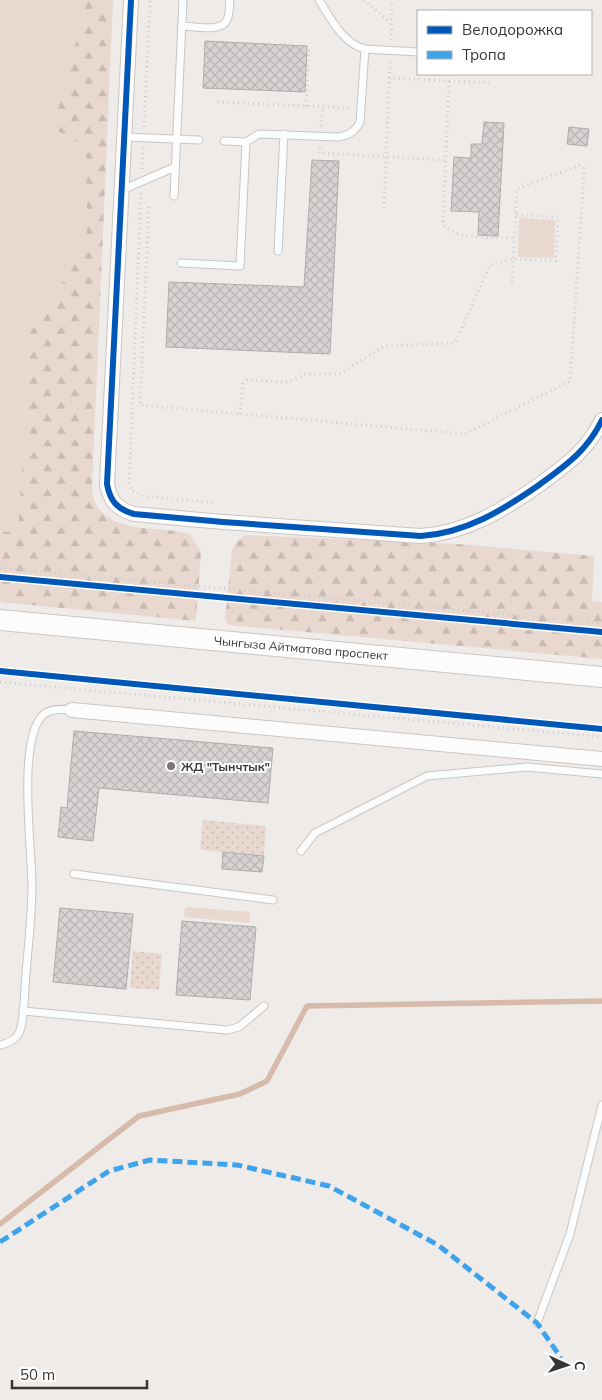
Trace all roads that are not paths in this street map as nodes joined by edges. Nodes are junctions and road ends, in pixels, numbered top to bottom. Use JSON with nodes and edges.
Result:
{"nodes":[{"id":1,"x":131,"y":0,"type":"edge"},
{"id":2,"x":183,"y":0,"type":"edge"},
{"id":3,"x":230,"y":0,"type":"edge"},
{"id":4,"x":319,"y":0,"type":"edge"},
{"id":5,"x":182,"y":26,"type":"junction"},
{"id":6,"x":365,"y":49,"type":"junction"},
{"id":7,"x":417,"y":52,"type":"edge"},
{"id":8,"x":284,"y":134,"type":"junction"},
{"id":9,"x":125,"y":137,"type":"junction"},
{"id":10,"x":176,"y":140,"type":"junction"},
{"id":11,"x":199,"y":140,"type":"dead end"},
{"id":12,"x":224,"y":141,"type":"dead end"},
{"id":13,"x":246,"y":142,"type":"junction"},
{"id":14,"x":175,"y":167,"type":"junction"},
{"id":15,"x":122,"y":190,"type":"junction"},
{"id":16,"x":174,"y":196,"type":"dead end"},
{"id":17,"x":278,"y":251,"type":"dead end"},
{"id":18,"x":182,"y":263,"type":"dead end"},
{"id":19,"x":602,"y":420,"type":"edge"},
{"id":20,"x":0,"y":620,"type":"edge"},
{"id":21,"x":602,"y":676,"type":"edge"},
{"id":22,"x":72,"y":710,"type":"joint"},
{"id":23,"x":602,"y":759,"type":"edge"},
{"id":24,"x":602,"y":774,"type":"edge"},
{"id":25,"x":301,"y":851,"type":"dead end"},
{"id":26,"x":74,"y":874,"type":"dead end"},
{"id":27,"x":273,"y":900,"type":"dead end"},
{"id":28,"x":264,"y":1006,"type":"dead end"},
{"id":29,"x":23,"y":1011,"type":"junction"},
{"id":30,"x":0,"y":1045,"type":"edge"},
{"id":31,"x":602,"y":1106,"type":"edge"},
{"id":32,"x":537,"y":1323,"type":"dead end"}],
"edges":[{"from":1,"to":9,"type":"street"},
{"from":2,"to":5,"type":"lane"},
{"from":3,"to":5,"type":"lane"},
{"from":4,"to":6,"type":"lane"},
{"from":5,"to":10,"type":"lane"},
{"from":6,"to":7,"type":"lane"},
{"from":6,"to":8,"type":"lane"},
{"from":8,"to":13,"type":"lane"},
{"from":8,"to":17,"type":"lane"},
{"from":9,"to":10,"type":"lane"},
{"from":9,"to":15,"type":"street"},
{"from":10,"to":11,"type":"lane"},
{"from":10,"to":14,"type":"lane"},
{"from":12,"to":13,"type":"lane"},
{"from":13,"to":18,"type":"lane"},
{"from":14,"to":15,"type":"lane"},
{"from":14,"to":16,"type":"lane"},
{"from":15,"to":19,"type":"street"},
{"from":20,"to":21,"type":"main road","name":"Чынгыза Айтматова проспект"},
{"from":22,"to":23,"type":"street"},
{"from":22,"to":29,"type":"lane"},
{"from":24,"to":25,"type":"lane"},
{"from":26,"to":27,"type":"lane"},
{"from":28,"to":29,"type":"lane"},
{"from":29,"to":30,"type":"lane"},
{"from":31,"to":32,"type":"lane"}]}
